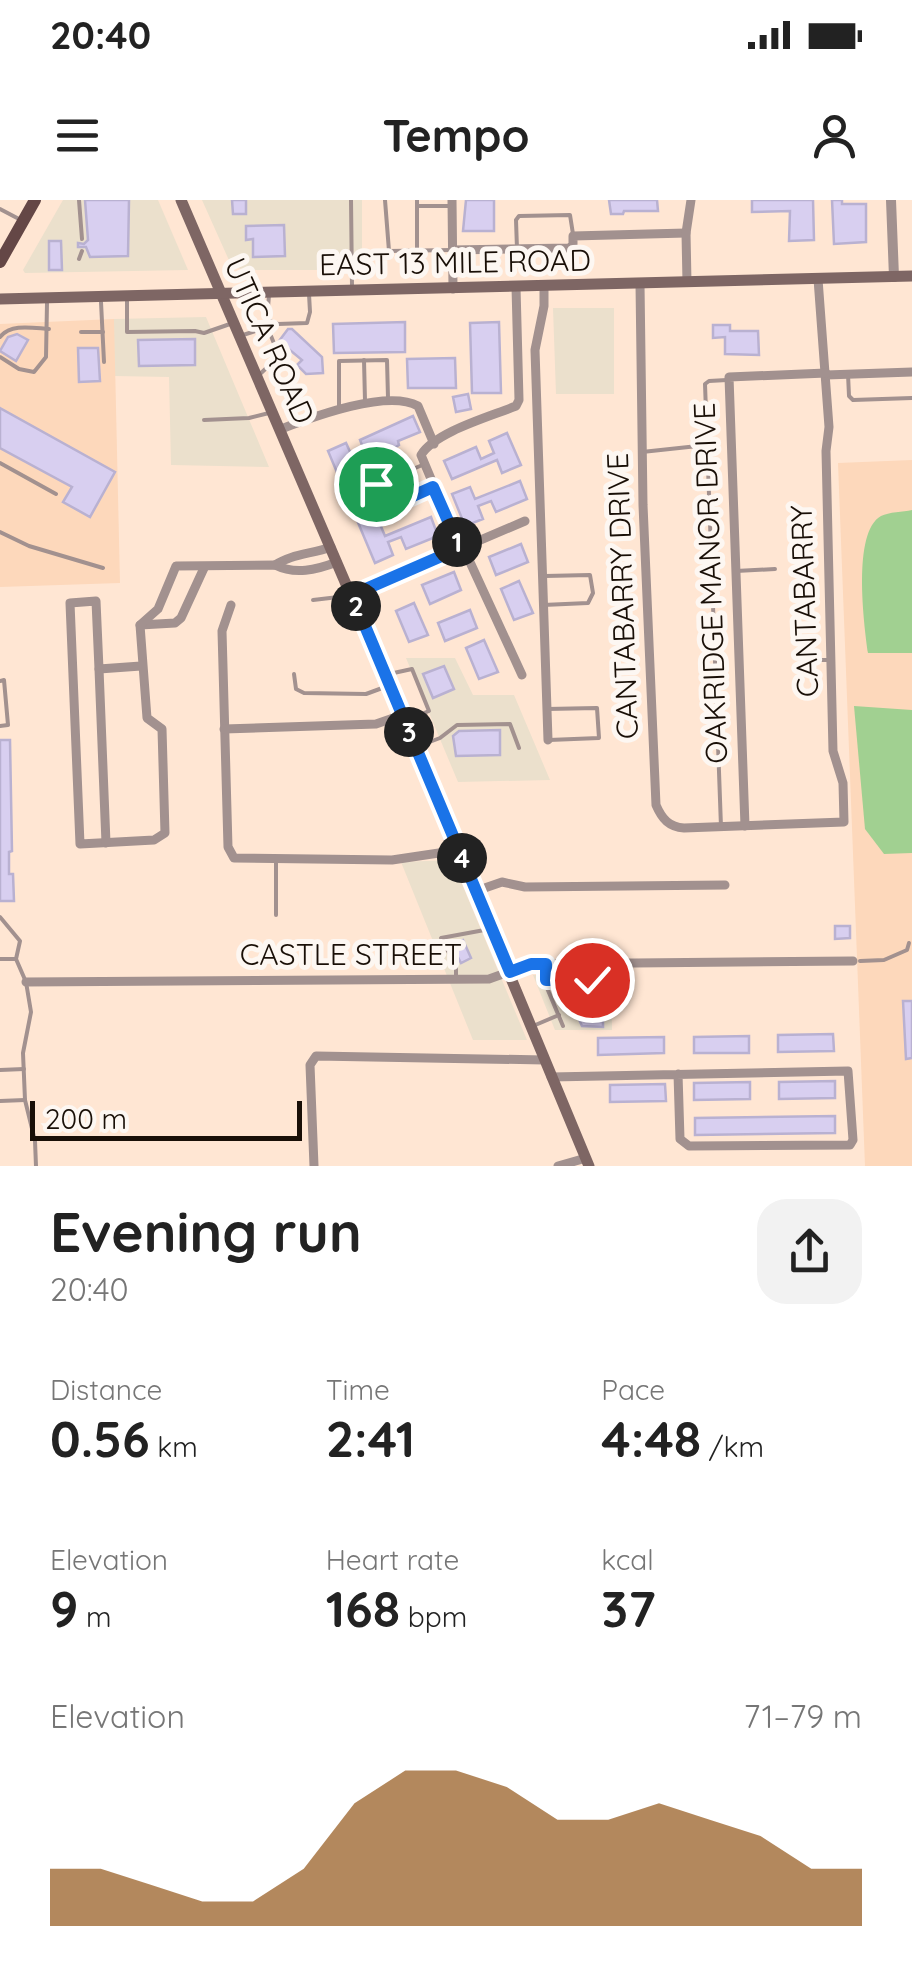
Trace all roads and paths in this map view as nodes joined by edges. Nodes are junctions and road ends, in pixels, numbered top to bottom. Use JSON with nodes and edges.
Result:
{"nodes":[{"id":1,"x":35,"y":200,"type":"edge"},
{"id":2,"x":79,"y":200,"type":"edge"},
{"id":3,"x":181,"y":200,"type":"edge"},
{"id":4,"x":350,"y":200,"type":"edge"},
{"id":5,"x":385,"y":200,"type":"edge"},
{"id":6,"x":690,"y":200,"type":"edge"},
{"id":7,"x":891,"y":200,"type":"edge"},
{"id":8,"x":417,"y":203,"type":"edge"},
{"id":9,"x":452,"y":203,"type":"edge"},
{"id":10,"x":0,"y":209,"type":"edge"},
{"id":11,"x":23,"y":221,"type":"junction"},
{"id":12,"x":686,"y":233,"type":"junction"},
{"id":13,"x":573,"y":236,"type":"junction"},
{"id":14,"x":82,"y":240,"type":"dead end"},
{"id":15,"x":517,"y":249,"type":"junction"},
{"id":16,"x":417,"y":250,"type":"junction"},
{"id":17,"x":454,"y":250,"type":"junction"},
{"id":18,"x":82,"y":251,"type":"dead end"},
{"id":19,"x":79,"y":259,"type":"dead end"},
{"id":20,"x":0,"y":262,"type":"edge"},
{"id":21,"x":894,"y":276,"type":"junction"},
{"id":22,"x":912,"y":276,"type":"edge"},
{"id":23,"x":818,"y":279,"type":"junction"},
{"id":24,"x":687,"y":282,"type":"junction"},
{"id":25,"x":640,"y":284,"type":"junction"},
{"id":26,"x":544,"y":286,"type":"junction"},
{"id":27,"x":516,"y":287,"type":"junction"},
{"id":28,"x":453,"y":288,"type":"junction"},
{"id":29,"x":352,"y":290,"type":"junction"},
{"id":30,"x":308,"y":291,"type":"junction"},
{"id":31,"x":269,"y":292,"type":"junction"},
{"id":32,"x":220,"y":294,"type":"junction"},
{"id":33,"x":127,"y":296,"type":"junction"},
{"id":34,"x":101,"y":297,"type":"junction"},
{"id":35,"x":47,"y":298,"type":"junction"},
{"id":36,"x":0,"y":299,"type":"edge"},
{"id":37,"x":267,"y":320,"type":"junction"},
{"id":38,"x":232,"y":323,"type":"junction"},
{"id":39,"x":49,"y":329,"type":"junction"},
{"id":40,"x":262,"y":329,"type":"junction"},
{"id":41,"x":81,"y":332,"type":"dead end"},
{"id":42,"x":103,"y":332,"type":"junction"},
{"id":43,"x":0,"y":337,"type":"edge"},
{"id":44,"x":239,"y":337,"type":"junction"},
{"id":45,"x":0,"y":357,"type":"edge"},
{"id":46,"x":364,"y":360,"type":"junction"},
{"id":47,"x":104,"y":362,"type":"dead end"},
{"id":48,"x":912,"y":372,"type":"edge"},
{"id":49,"x":826,"y":374,"type":"junction"},
{"id":50,"x":848,"y":374,"type":"junction"},
{"id":51,"x":256,"y":377,"type":"junction"},
{"id":52,"x":729,"y":380,"type":"junction"},
{"id":53,"x":912,"y":398,"type":"edge"},
{"id":54,"x":388,"y":400,"type":"junction"},
{"id":55,"x":365,"y":405,"type":"junction"},
{"id":56,"x":339,"y":411,"type":"junction"},
{"id":57,"x":274,"y":412,"type":"junction"},
{"id":58,"x":204,"y":420,"type":"dead end"},
{"id":59,"x":281,"y":429,"type":"junction"},
{"id":60,"x":434,"y":444,"type":"junction"},
{"id":61,"x":708,"y":445,"type":"junction"},
{"id":62,"x":642,"y":452,"type":"junction"},
{"id":63,"x":0,"y":463,"type":"edge"},
{"id":64,"x":424,"y":464,"type":"junction"},
{"id":65,"x":433,"y":487,"type":"junction"},
{"id":66,"x":56,"y":494,"type":"dead end"},
{"id":67,"x":525,"y":522,"type":"dead end"},
{"id":68,"x":0,"y":532,"type":"edge"},
{"id":69,"x":331,"y":547,"type":"junction"},
{"id":70,"x":460,"y":548,"type":"junction"},
{"id":71,"x":337,"y":562,"type":"junction"},
{"id":72,"x":275,"y":565,"type":"junction"},
{"id":73,"x":103,"y":568,"type":"dead end"},
{"id":74,"x":204,"y":568,"type":"junction"},
{"id":75,"x":775,"y":570,"type":"dead end"},
{"id":76,"x":736,"y":571,"type":"junction"},
{"id":77,"x":542,"y":576,"type":"junction"},
{"id":78,"x":352,"y":595,"type":"junction"},
{"id":79,"x":313,"y":600,"type":"dead end"},
{"id":80,"x":544,"y":604,"type":"junction"},
{"id":81,"x":231,"y":605,"type":"dead end"},
{"id":82,"x":140,"y":625,"type":"junction"},
{"id":83,"x":802,"y":660,"type":"dead end"},
{"id":84,"x":831,"y":660,"type":"junction"},
{"id":85,"x":141,"y":666,"type":"junction"},
{"id":86,"x":99,"y":669,"type":"junction"},
{"id":87,"x":294,"y":674,"type":"dead end"},
{"id":88,"x":522,"y":675,"type":"dead end"},
{"id":89,"x":388,"y":680,"type":"junction"},
{"id":90,"x":0,"y":681,"type":"edge"},
{"id":91,"x":547,"y":710,"type":"junction"},
{"id":92,"x":404,"y":718,"type":"junction"},
{"id":93,"x":0,"y":726,"type":"edge"},
{"id":94,"x":224,"y":729,"type":"junction"},
{"id":95,"x":548,"y":740,"type":"joint"},
{"id":96,"x":415,"y":747,"type":"junction"},
{"id":97,"x":520,"y":748,"type":"dead end"},
{"id":98,"x":720,"y":826,"type":"junction"},
{"id":99,"x":746,"y":826,"type":"junction"},
{"id":100,"x":106,"y":843,"type":"junction"},
{"id":101,"x":459,"y":850,"type":"junction"},
{"id":102,"x":276,"y":860,"type":"junction"},
{"id":103,"x":725,"y":885,"type":"dead end"},
{"id":104,"x":476,"y":891,"type":"junction"},
{"id":105,"x":276,"y":916,"type":"dead end"},
{"id":106,"x":0,"y":917,"type":"edge"},
{"id":107,"x":492,"y":928,"type":"junction"},
{"id":108,"x":909,"y":943,"type":"dead end"},
{"id":109,"x":0,"y":959,"type":"edge"},
{"id":110,"x":16,"y":959,"type":"junction"},
{"id":111,"x":857,"y":961,"type":"joint"},
{"id":112,"x":546,"y":964,"type":"junction"},
{"id":113,"x":510,"y":972,"type":"junction"},
{"id":114,"x":456,"y":980,"type":"junction"},
{"id":115,"x":546,"y":980,"type":"junction"},
{"id":116,"x":26,"y":982,"type":"junction"},
{"id":117,"x":598,"y":1000,"type":"dead end"},
{"id":118,"x":559,"y":1015,"type":"junction"},
{"id":119,"x":533,"y":1026,"type":"junction"},
{"id":120,"x":564,"y":1026,"type":"dead end"},
{"id":121,"x":544,"y":1060,"type":"junction"},
{"id":122,"x":24,"y":1069,"type":"junction"},
{"id":123,"x":0,"y":1070,"type":"edge"},
{"id":124,"x":678,"y":1074,"type":"junction"},
{"id":125,"x":552,"y":1077,"type":"junction"},
{"id":126,"x":24,"y":1100,"type":"junction"},
{"id":127,"x":0,"y":1101,"type":"edge"},
{"id":128,"x":587,"y":1162,"type":"edge"},
{"id":129,"x":36,"y":1166,"type":"edge"},
{"id":130,"x":314,"y":1166,"type":"edge"},
{"id":131,"x":558,"y":1166,"type":"edge"}],
"edges":[{"from":1,"to":11,"type":"main road"},
{"from":2,"to":14,"type":"lane"},
{"from":3,"to":32,"type":"main road","name":"UTICA ROAD"},
{"from":4,"to":29,"type":"lane"},
{"from":5,"to":16,"type":"lane"},
{"from":6,"to":12,"type":"street"},
{"from":7,"to":21,"type":"street"},
{"from":8,"to":9,"type":"lane"},
{"from":8,"to":16,"type":"lane"},
{"from":9,"to":17,"type":"street"},
{"from":10,"to":11,"type":"lane"},
{"from":11,"to":20,"type":"main road"},
{"from":12,"to":13,"type":"street"},
{"from":12,"to":24,"type":"street"},
{"from":13,"to":15,"type":"street"},
{"from":13,"to":15,"type":"lane"},
{"from":15,"to":17,"type":"street"},
{"from":16,"to":17,"type":"lane"},
{"from":17,"to":28,"type":"street"},
{"from":18,"to":19,"type":"lane"},
{"from":21,"to":22,"type":"main road","name":"EAST 13 MILE ROAD"},
{"from":21,"to":23,"type":"main road","name":"EAST 13 MILE ROAD"},
{"from":23,"to":24,"type":"main road","name":"EAST 13 MILE ROAD"},
{"from":23,"to":49,"type":"street","name":"CANTABARRY"},
{"from":24,"to":25,"type":"main road","name":"EAST 13 MILE ROAD"},
{"from":25,"to":26,"type":"main road","name":"EAST 13 MILE ROAD"},
{"from":25,"to":62,"type":"street","name":"CANTABARRY DRIVE"},
{"from":26,"to":27,"type":"main road","name":"EAST 13 MILE ROAD"},
{"from":26,"to":77,"type":"street"},
{"from":27,"to":28,"type":"main road","name":"EAST 13 MILE ROAD"},
{"from":27,"to":60,"type":"street"},
{"from":28,"to":29,"type":"main road","name":"EAST 13 MILE ROAD"},
{"from":29,"to":30,"type":"main road","name":"EAST 13 MILE ROAD"},
{"from":30,"to":31,"type":"main road","name":"EAST 13 MILE ROAD"},
{"from":30,"to":37,"type":"lane"},
{"from":31,"to":32,"type":"main road","name":"EAST 13 MILE ROAD"},
{"from":31,"to":37,"type":"lane"},
{"from":32,"to":33,"type":"main road","name":"EAST 13 MILE ROAD"},
{"from":32,"to":38,"type":"main road","name":"UTICA ROAD"},
{"from":33,"to":34,"type":"main road","name":"EAST 13 MILE ROAD"},
{"from":33,"to":38,"type":"lane"},
{"from":34,"to":35,"type":"main road","name":"EAST 13 MILE ROAD"},
{"from":34,"to":42,"type":"lane"},
{"from":35,"to":36,"type":"main road","name":"EAST 13 MILE ROAD"},
{"from":35,"to":39,"type":"lane"},
{"from":37,"to":40,"type":"lane"},
{"from":38,"to":44,"type":"main road","name":"UTICA ROAD"},
{"from":39,"to":43,"type":"lane"},
{"from":39,"to":45,"type":"lane"},
{"from":40,"to":44,"type":"lane"},
{"from":40,"to":51,"type":"lane"},
{"from":41,"to":42,"type":"lane"},
{"from":42,"to":47,"type":"lane"},
{"from":44,"to":51,"type":"main road","name":"UTICA ROAD"},
{"from":46,"to":54,"type":"lane"},
{"from":46,"to":55,"type":"lane"},
{"from":46,"to":56,"type":"lane"},
{"from":48,"to":50,"type":"street","name":"OAKRIDGE MANOR DRIVE"},
{"from":49,"to":50,"type":"street","name":"OAKRIDGE MANOR DRIVE"},
{"from":49,"to":52,"type":"street","name":"OAKRIDGE MANOR DRIVE"},
{"from":49,"to":84,"type":"street","name":"CANTABARRY"},
{"from":50,"to":53,"type":"lane"},
{"from":51,"to":57,"type":"main road","name":"UTICA ROAD"},
{"from":52,"to":61,"type":"lane"},
{"from":52,"to":76,"type":"street","name":"OAKRIDGE MANOR DRIVE"},
{"from":54,"to":55,"type":"street"},
{"from":54,"to":60,"type":"street"},
{"from":55,"to":56,"type":"street"},
{"from":56,"to":59,"type":"street"},
{"from":57,"to":58,"type":"lane"},
{"from":57,"to":59,"type":"main road","name":"UTICA ROAD"},
{"from":59,"to":69,"type":"main road","name":"UTICA ROAD"},
{"from":60,"to":64,"type":"street"},
{"from":61,"to":62,"type":"lane"},
{"from":61,"to":98,"type":"lane"},
{"from":62,"to":98,"type":"street","name":"CANTABARRY DRIVE"},
{"from":63,"to":66,"type":"lane"},
{"from":64,"to":65,"type":"street"},
{"from":64,"to":65,"type":"lane"},
{"from":65,"to":70,"type":"street"},
{"from":67,"to":70,"type":"street"},
{"from":68,"to":73,"type":"lane"},
{"from":69,"to":71,"type":"main road","name":"UTICA ROAD"},
{"from":69,"to":72,"type":"street"},
{"from":70,"to":78,"type":"street"},
{"from":70,"to":88,"type":"street"},
{"from":71,"to":72,"type":"street"},
{"from":71,"to":78,"type":"main road","name":"UTICA ROAD"},
{"from":72,"to":74,"type":"street"},
{"from":74,"to":82,"type":"street"},
{"from":74,"to":82,"type":"street"},
{"from":75,"to":76,"type":"lane"},
{"from":76,"to":99,"type":"street","name":"OAKRIDGE MANOR DRIVE"},
{"from":77,"to":80,"type":"street"},
{"from":77,"to":80,"type":"lane"},
{"from":78,"to":79,"type":"lane"},
{"from":78,"to":89,"type":"main road","name":"UTICA ROAD"},
{"from":80,"to":91,"type":"street"},
{"from":81,"to":94,"type":"street"},
{"from":82,"to":85,"type":"street"},
{"from":83,"to":84,"type":"lane"},
{"from":84,"to":99,"type":"street","name":"CANTABARRY"},
{"from":85,"to":86,"type":"street"},
{"from":85,"to":100,"type":"street"},
{"from":86,"to":100,"type":"street"},
{"from":86,"to":100,"type":"street"},
{"from":87,"to":89,"type":"lane"},
{"from":89,"to":92,"type":"main road","name":"UTICA ROAD"},
{"from":89,"to":92,"type":"lane"},
{"from":90,"to":93,"type":"lane"},
{"from":91,"to":95,"type":"street"},
{"from":91,"to":95,"type":"lane"},
{"from":92,"to":94,"type":"street"},
{"from":92,"to":96,"type":"main road","name":"UTICA ROAD"},
{"from":94,"to":102,"type":"street"},
{"from":96,"to":97,"type":"lane"},
{"from":96,"to":101,"type":"main road","name":"UTICA ROAD"},
{"from":98,"to":99,"type":"street","name":"CANTABARRY DRIVE"},
{"from":101,"to":102,"type":"street"},
{"from":101,"to":104,"type":"main road","name":"UTICA ROAD"},
{"from":102,"to":105,"type":"lane"},
{"from":103,"to":104,"type":"street"},
{"from":104,"to":107,"type":"main road","name":"UTICA ROAD"},
{"from":106,"to":110,"type":"lane"},
{"from":107,"to":113,"type":"main road","name":"UTICA ROAD"},
{"from":107,"to":114,"type":"lane"},
{"from":108,"to":111,"type":"lane"},
{"from":109,"to":110,"type":"lane"},
{"from":110,"to":116,"type":"lane"},
{"from":111,"to":112,"type":"street","name":"CASTLE STREET"},
{"from":112,"to":113,"type":"street","name":"CASTLE STREET"},
{"from":112,"to":115,"type":"lane"},
{"from":113,"to":114,"type":"street","name":"CASTLE STREET"},
{"from":113,"to":119,"type":"main road","name":"UTICA ROAD"},
{"from":114,"to":116,"type":"street","name":"CASTLE STREET"},
{"from":115,"to":117,"type":"lane"},
{"from":115,"to":118,"type":"lane"},
{"from":116,"to":122,"type":"lane"},
{"from":118,"to":119,"type":"lane"},
{"from":118,"to":120,"type":"lane"},
{"from":119,"to":121,"type":"main road","name":"UTICA ROAD"},
{"from":121,"to":125,"type":"main road","name":"UTICA ROAD"},
{"from":121,"to":130,"type":"street"},
{"from":122,"to":123,"type":"lane"},
{"from":122,"to":126,"type":"lane"},
{"from":124,"to":124,"type":"street"},
{"from":124,"to":125,"type":"street"},
{"from":125,"to":128,"type":"main road","name":"UTICA ROAD"},
{"from":126,"to":127,"type":"lane"},
{"from":126,"to":129,"type":"lane"},
{"from":128,"to":131,"type":"street"}]}
